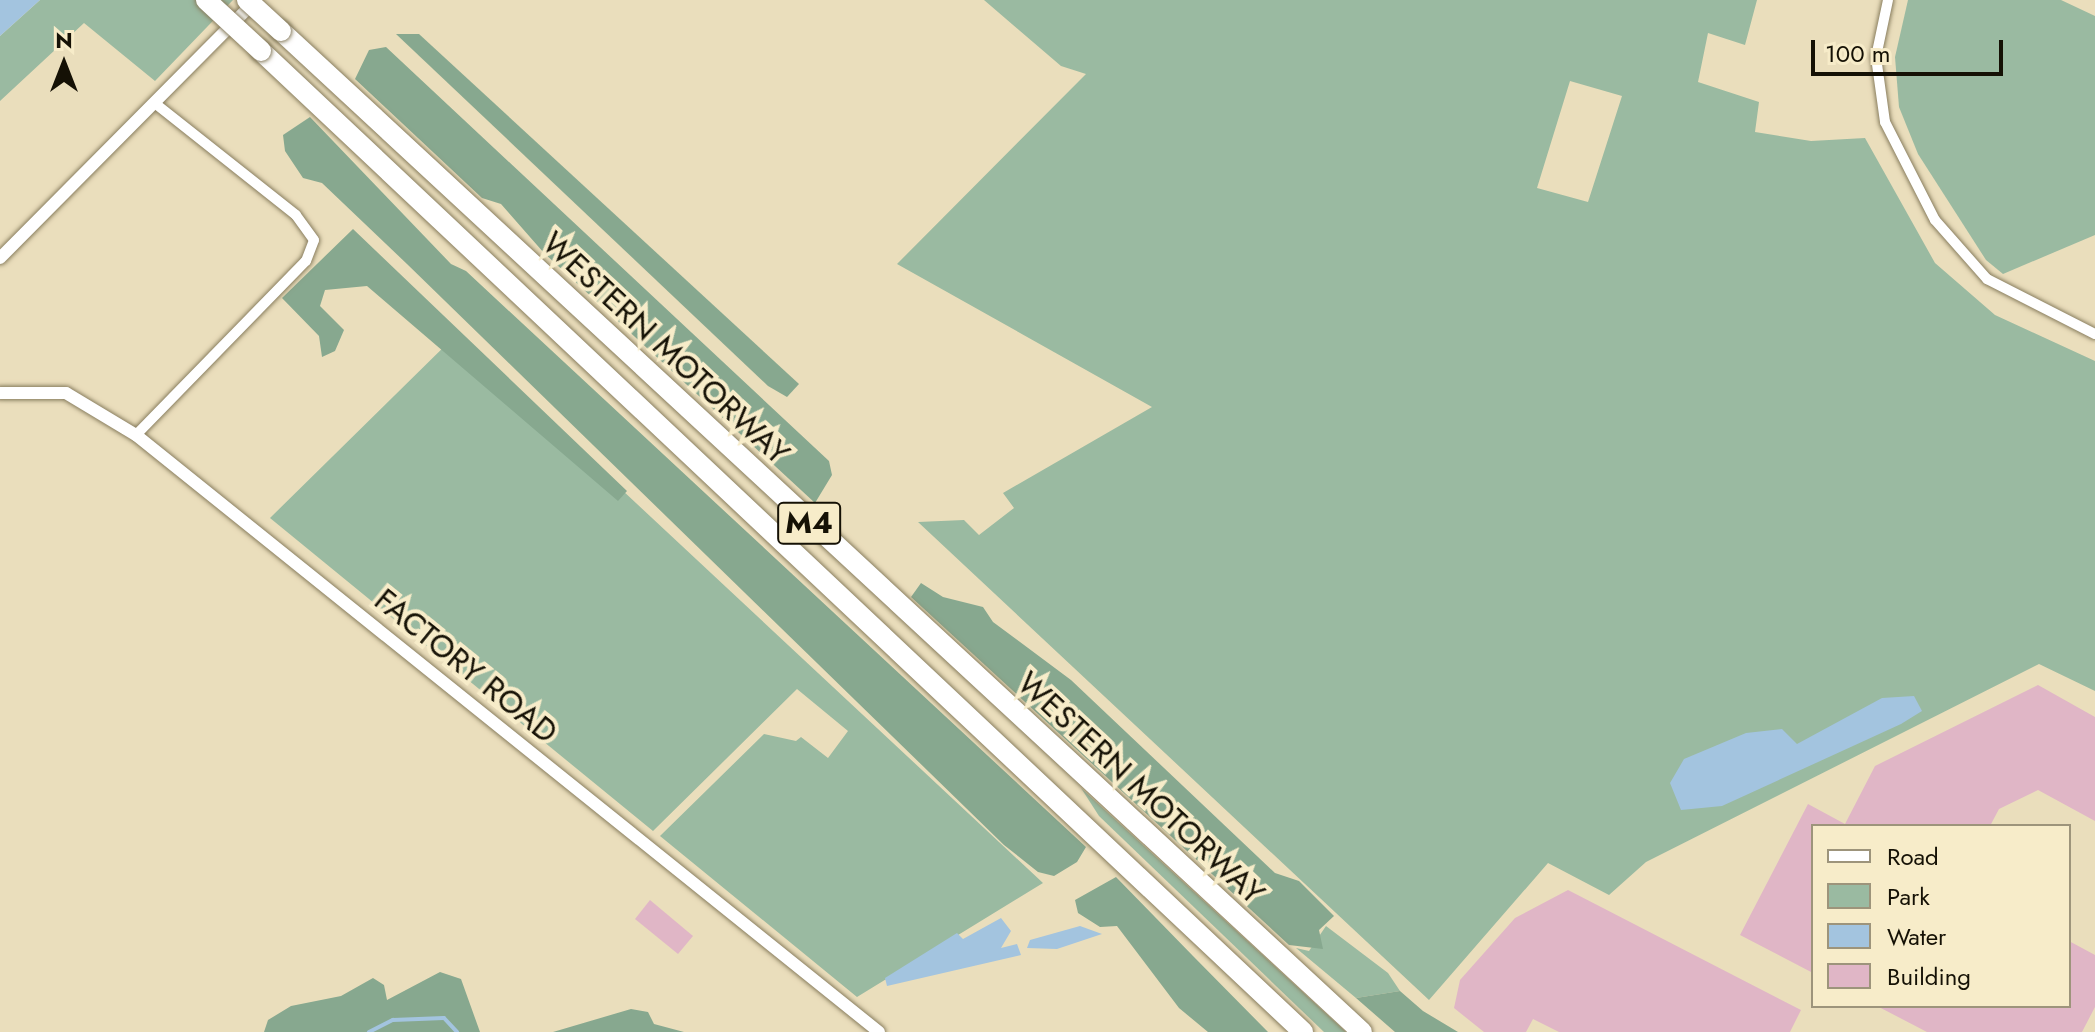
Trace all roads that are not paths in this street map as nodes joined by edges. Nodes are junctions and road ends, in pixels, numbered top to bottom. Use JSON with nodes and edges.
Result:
{"nodes":[{"id":1,"x":206,"y":0,"type":"edge"},
{"id":2,"x":247,"y":0,"type":"edge"},
{"id":3,"x":256,"y":0,"type":"edge"},
{"id":4,"x":1888,"y":0,"type":"edge"},
{"id":5,"x":157,"y":105,"type":"junction"},
{"id":6,"x":0,"y":258,"type":"edge"},
{"id":7,"x":2095,"y":334,"type":"edge"},
{"id":8,"x":0,"y":393,"type":"edge"},
{"id":9,"x":136,"y":435,"type":"junction"},
{"id":10,"x":1341,"y":1012,"type":"junction"},
{"id":11,"x":879,"y":1032,"type":"edge"},
{"id":12,"x":1303,"y":1032,"type":"edge"},
{"id":13,"x":1362,"y":1032,"type":"edge"},
{"id":14,"x":1369,"y":1032,"type":"edge"}],
"edges":[{"from":1,"to":12,"type":"highway","name":"WESTERN MOTORWAY","number":"M4","bridge":true},
{"from":2,"to":10,"type":"highway","name":"WESTERN MOTORWAY","number":"M4","bridge":true},
{"from":3,"to":5,"type":"street"},
{"from":4,"to":7,"type":"street"},
{"from":5,"to":6,"type":"street"},
{"from":5,"to":9,"type":"street"},
{"from":8,"to":9,"type":"street","name":"FACTORY ROAD"},
{"from":9,"to":11,"type":"street","name":"FACTORY ROAD"},
{"from":10,"to":13,"type":"highway","name":"WESTERN MOTORWAY","number":"M4"},
{"from":10,"to":14,"type":"highway"}]}
